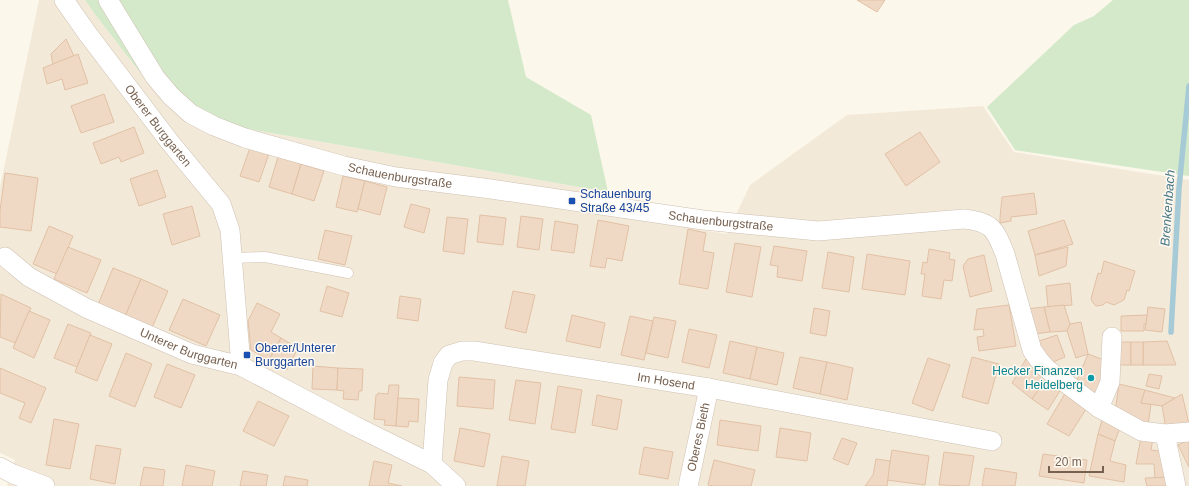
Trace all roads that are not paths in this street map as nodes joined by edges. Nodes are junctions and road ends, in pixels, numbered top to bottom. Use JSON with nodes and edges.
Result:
{"nodes":[{"id":1,"x":64,"y":0,"type":"edge"},
{"id":2,"x":108,"y":0,"type":"edge"},
{"id":3,"x":5,"y":257,"type":"dead end"},
{"id":4,"x":232,"y":258,"type":"junction"},
{"id":5,"x":348,"y":273,"type":"dead end"},
{"id":6,"x":1112,"y":337,"type":"dead end"},
{"id":7,"x":241,"y":366,"type":"junction"},
{"id":8,"x":709,"y":388,"type":"junction"},
{"id":9,"x":1099,"y":408,"type":"junction"},
{"id":10,"x":1189,"y":432,"type":"edge"},
{"id":11,"x":1165,"y":434,"type":"junction"},
{"id":12,"x":992,"y":441,"type":"dead end"},
{"id":13,"x":432,"y":464,"type":"junction"},
{"id":14,"x":0,"y":467,"type":"edge"},
{"id":15,"x":45,"y":486,"type":"edge"},
{"id":16,"x":456,"y":486,"type":"edge"},
{"id":17,"x":688,"y":486,"type":"edge"},
{"id":18,"x":1176,"y":486,"type":"edge"}],
"edges":[{"from":1,"to":4,"type":"street","name":"Oberer Burggarten"},
{"from":2,"to":9,"type":"street","name":"Schauenburgstraße"},
{"from":3,"to":7,"type":"street","name":"Unterer Burggarten"},
{"from":4,"to":5,"type":"lane"},
{"from":4,"to":7,"type":"street","name":"Oberer Burggarten"},
{"from":6,"to":9,"type":"street"},
{"from":7,"to":13,"type":"street","name":"Unterer Burggarten"},
{"from":8,"to":12,"type":"street","name":"Im Hosend"},
{"from":8,"to":13,"type":"street","name":"Im Hosend"},
{"from":8,"to":17,"type":"street","name":"Oberes Bieth"},
{"from":9,"to":11,"type":"street","name":"Schauenburgstraße"},
{"from":10,"to":11,"type":"street","name":"Schauenburgstraße"},
{"from":11,"to":18,"type":"street"},
{"from":13,"to":16,"type":"street","name":"Unterer Burggarten"},
{"from":14,"to":15,"type":"street"}]}
